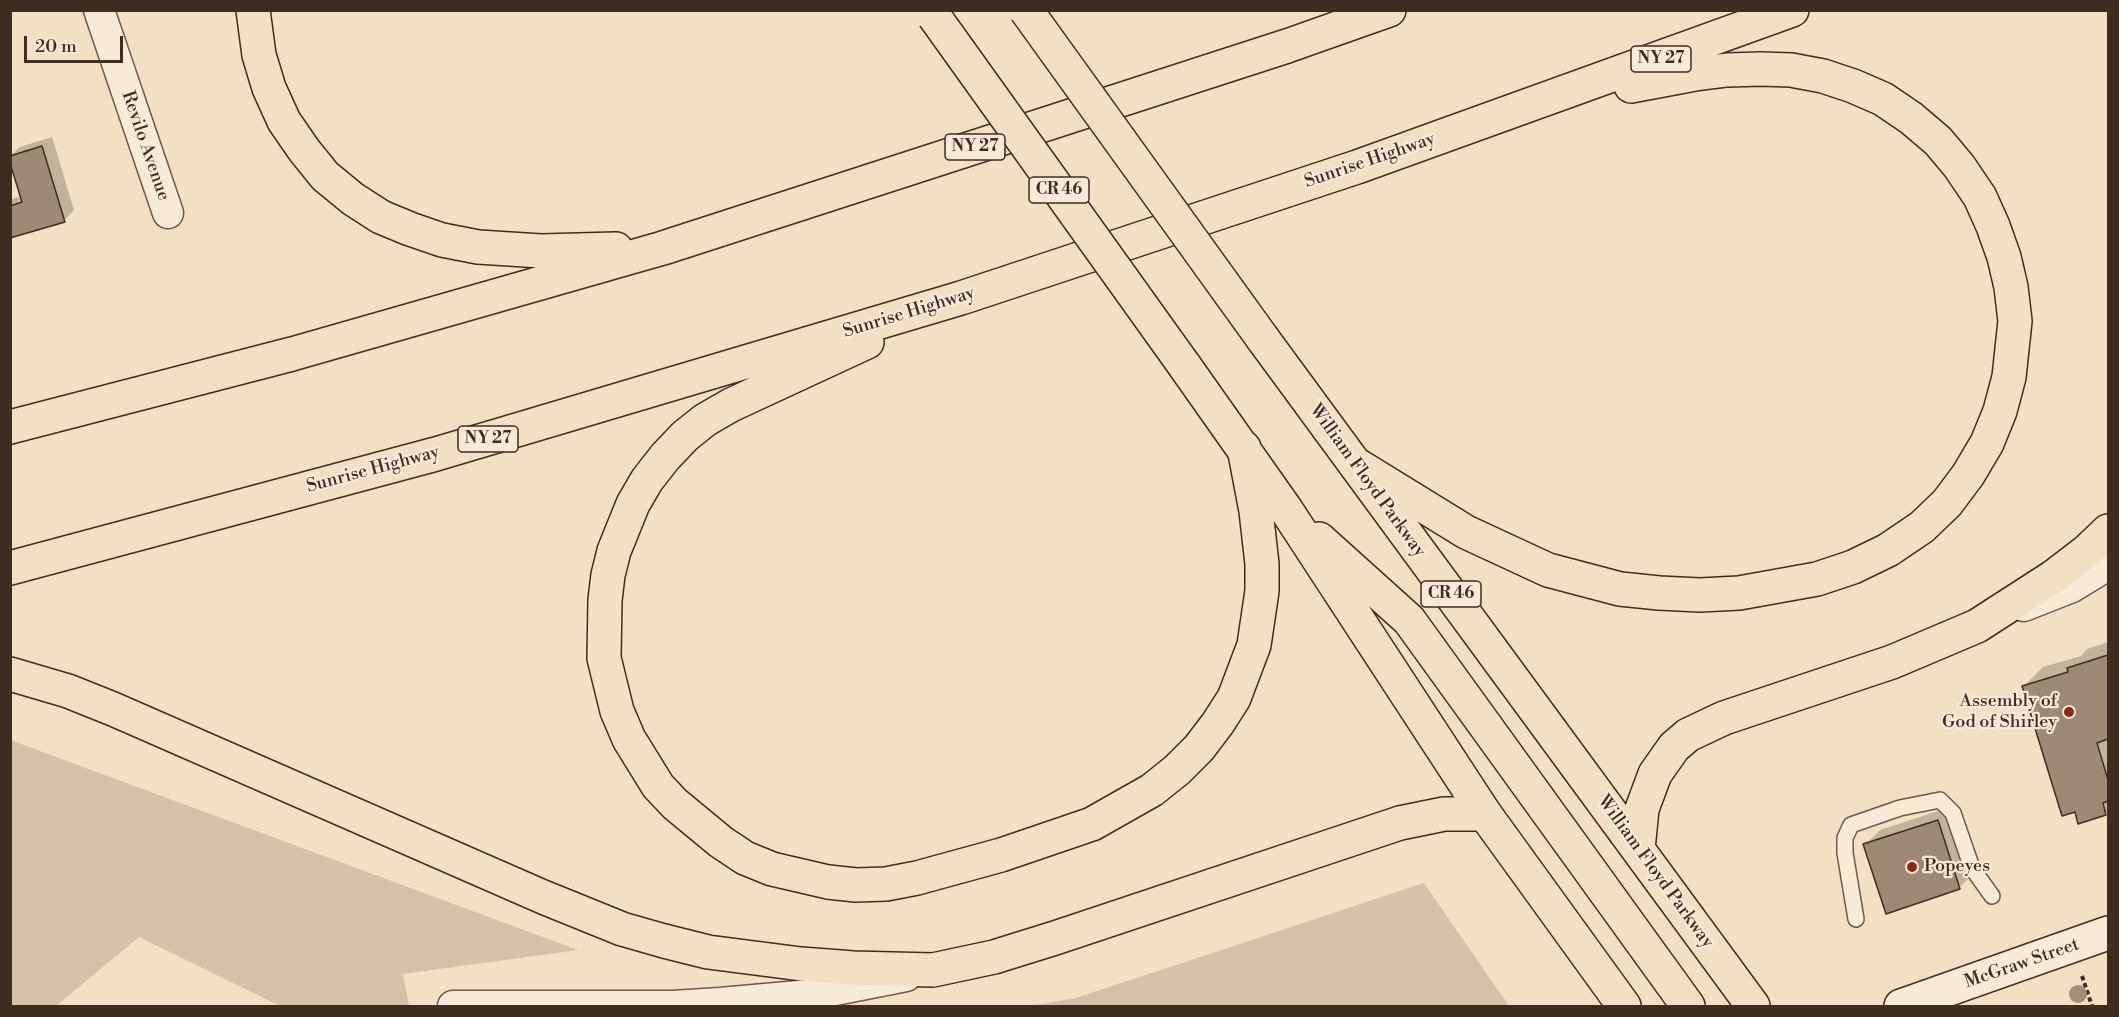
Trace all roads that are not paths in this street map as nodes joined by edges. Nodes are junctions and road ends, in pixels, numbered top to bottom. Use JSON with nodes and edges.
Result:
{"nodes":[{"id":1,"x":99,"y":10,"type":"edge"},
{"id":2,"x":253,"y":10,"type":"edge"},
{"id":3,"x":1026,"y":10,"type":"edge"},
{"id":4,"x":1353,"y":10,"type":"edge"},
{"id":5,"x":1389,"y":10,"type":"edge"},
{"id":6,"x":1792,"y":10,"type":"edge"},
{"id":7,"x":932,"y":13,"type":"edge"},
{"id":8,"x":1287,"y":46,"type":"junction"},
{"id":9,"x":1529,"y":106,"type":"junction"},
{"id":10,"x":168,"y":213,"type":"dead end"},
{"id":11,"x":663,"y":248,"type":"junction"},
{"id":12,"x":962,"y":298,"type":"junction"},
{"id":13,"x":10,"y":427,"type":"edge"},
{"id":14,"x":1244,"y":448,"type":"junction"},
{"id":15,"x":1354,"y":463,"type":"junction"},
{"id":16,"x":1287,"y":510,"type":"junction"},
{"id":17,"x":2109,"y":531,"type":"edge"},
{"id":18,"x":2109,"y":565,"type":"edge"},
{"id":19,"x":10,"y":568,"type":"edge"},
{"id":20,"x":1977,"y":626,"type":"junction"},
{"id":21,"x":10,"y":674,"type":"edge"},
{"id":22,"x":1485,"y":814,"type":"junction"},
{"id":23,"x":1638,"y":849,"type":"junction"},
{"id":24,"x":1992,"y":896,"type":"dead end"},
{"id":25,"x":1856,"y":919,"type":"dead end"},
{"id":26,"x":2109,"y":933,"type":"edge"},
{"id":27,"x":933,"y":970,"type":"junction"},
{"id":28,"x":453,"y":1006,"type":"edge"},
{"id":29,"x":1624,"y":1006,"type":"edge"},
{"id":30,"x":1688,"y":1006,"type":"edge"},
{"id":31,"x":1753,"y":1006,"type":"edge"},
{"id":32,"x":1901,"y":1006,"type":"edge"}],
"edges":[{"from":1,"to":10,"type":"street","name":"Revilo Avenue"},
{"from":2,"to":11,"type":"highway"},
{"from":3,"to":15,"type":"highway","name":"William Floyd Parkway","number":"CR 46","bridge":true},
{"from":4,"to":8,"type":"highway"},
{"from":5,"to":8,"type":"highway","number":"NY 27"},
{"from":6,"to":9,"type":"highway","name":"Sunrise Highway","number":"NY 27"},
{"from":7,"to":14,"type":"highway","number":"CR 46","bridge":true},
{"from":8,"to":11,"type":"highway","number":"NY 27"},
{"from":9,"to":12,"type":"highway","name":"Sunrise Highway","number":"NY 27"},
{"from":9,"to":15,"type":"highway"},
{"from":11,"to":13,"type":"highway","number":"NY 27"},
{"from":12,"to":14,"type":"highway"},
{"from":12,"to":19,"type":"highway","name":"Sunrise Highway","number":"NY 27"},
{"from":14,"to":16,"type":"highway","number":"CR 46"},
{"from":15,"to":23,"type":"highway","name":"William Floyd Parkway","number":"CR 46"},
{"from":16,"to":22,"type":"highway","number":"CR 46"},
{"from":16,"to":30,"type":"highway"},
{"from":17,"to":20,"type":"highway"},
{"from":18,"to":20,"type":"street"},
{"from":20,"to":23,"type":"highway"},
{"from":21,"to":27,"type":"highway"},
{"from":22,"to":27,"type":"highway"},
{"from":22,"to":29,"type":"highway","number":"CR 46"},
{"from":23,"to":31,"type":"highway","name":"William Floyd Parkway","number":"CR 46"},
{"from":24,"to":25,"type":"lane"},
{"from":26,"to":32,"type":"main road","name":"McGraw Street"},
{"from":27,"to":28,"type":"street"}]}
